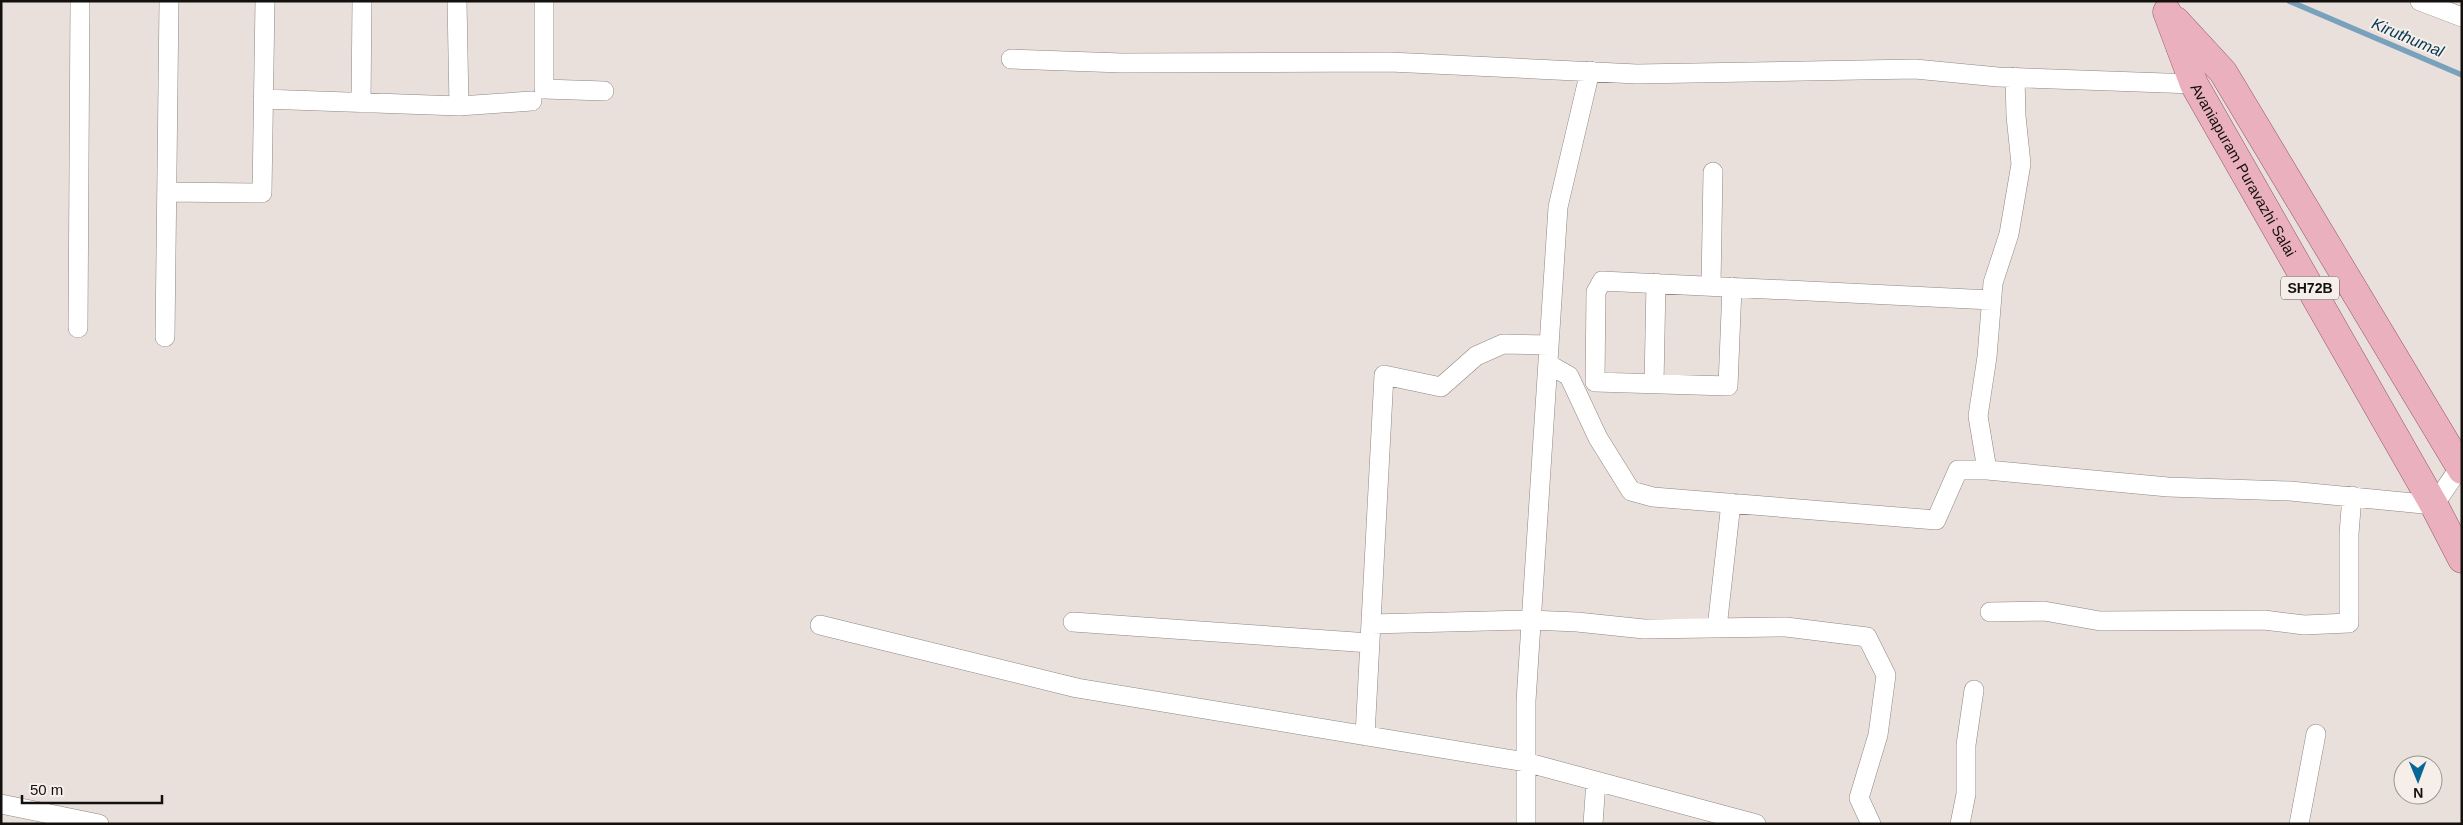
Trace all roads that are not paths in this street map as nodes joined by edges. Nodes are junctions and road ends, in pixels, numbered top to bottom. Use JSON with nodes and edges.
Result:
{"nodes":[{"id":1,"x":80,"y":1,"type":"edge"},
{"id":2,"x":169,"y":1,"type":"edge"},
{"id":3,"x":265,"y":1,"type":"edge"},
{"id":4,"x":362,"y":1,"type":"edge"},
{"id":5,"x":457,"y":1,"type":"edge"},
{"id":6,"x":544,"y":1,"type":"edge"},
{"id":7,"x":2420,"y":1,"type":"edge"},
{"id":8,"x":2164,"y":6,"type":"edge"},
{"id":9,"x":2462,"y":17,"type":"edge"},
{"id":10,"x":1011,"y":59,"type":"dead end"},
{"id":11,"x":1590,"y":71,"type":"junction"},
{"id":12,"x":2015,"y":78,"type":"junction"},
{"id":13,"x":2194,"y":84,"type":"junction"},
{"id":14,"x":604,"y":91,"type":"dead end"},
{"id":15,"x":263,"y":99,"type":"junction"},
{"id":16,"x":532,"y":101,"type":"dead end"},
{"id":17,"x":360,"y":103,"type":"junction"},
{"id":18,"x":459,"y":106,"type":"junction"},
{"id":19,"x":1713,"y":172,"type":"dead end"},
{"id":20,"x":166,"y":192,"type":"junction"},
{"id":21,"x":1656,"y":284,"type":"junction"},
{"id":22,"x":1711,"y":286,"type":"junction"},
{"id":23,"x":1732,"y":287,"type":"junction"},
{"id":24,"x":1991,"y":300,"type":"junction"},
{"id":25,"x":78,"y":328,"type":"dead end"},
{"id":26,"x":165,"y":337,"type":"dead end"},
{"id":27,"x":1550,"y":345,"type":"junction"},
{"id":28,"x":1548,"y":364,"type":"junction"},
{"id":29,"x":1654,"y":384,"type":"junction"},
{"id":30,"x":2461,"y":467,"type":"edge"},
{"id":31,"x":1987,"y":470,"type":"junction"},
{"id":32,"x":2352,"y":496,"type":"junction"},
{"id":33,"x":1731,"y":504,"type":"junction"},
{"id":34,"x":2434,"y":505,"type":"junction"},
{"id":35,"x":2462,"y":560,"type":"edge"},
{"id":36,"x":1990,"y":612,"type":"dead end"},
{"id":37,"x":1530,"y":620,"type":"junction"},
{"id":38,"x":1073,"y":622,"type":"dead end"},
{"id":39,"x":1371,"y":624,"type":"junction"},
{"id":40,"x":820,"y":625,"type":"dead end"},
{"id":41,"x":1717,"y":628,"type":"junction"},
{"id":42,"x":1370,"y":643,"type":"junction"},
{"id":43,"x":1974,"y":690,"type":"dead end"},
{"id":44,"x":2316,"y":734,"type":"dead end"},
{"id":45,"x":1365,"y":736,"type":"junction"},
{"id":46,"x":1526,"y":762,"type":"junction"},
{"id":47,"x":1596,"y":781,"type":"junction"},
{"id":48,"x":1,"y":804,"type":"edge"},
{"id":49,"x":99,"y":824,"type":"edge"},
{"id":50,"x":1526,"y":824,"type":"edge"},
{"id":51,"x":1593,"y":824,"type":"edge"},
{"id":52,"x":1756,"y":824,"type":"edge"},
{"id":53,"x":1870,"y":824,"type":"edge"},
{"id":54,"x":1960,"y":824,"type":"edge"},
{"id":55,"x":2299,"y":824,"type":"edge"}],
"edges":[{"from":1,"to":25,"type":"street"},
{"from":2,"to":20,"type":"street"},
{"from":3,"to":15,"type":"street"},
{"from":4,"to":17,"type":"street"},
{"from":5,"to":18,"type":"street"},
{"from":6,"to":14,"type":"street"},
{"from":7,"to":9,"type":"street"},
{"from":8,"to":13,"type":"main road","name":"Avaniapuram Puravazhi Salai","number":"SH72B"},
{"from":8,"to":30,"type":"main road","name":"Avaniapuram Puravazhi Salai","number":"SH72B"},
{"from":10,"to":11,"type":"street"},
{"from":11,"to":12,"type":"street"},
{"from":11,"to":27,"type":"street"},
{"from":12,"to":13,"type":"street"},
{"from":12,"to":24,"type":"street"},
{"from":13,"to":34,"type":"main road","name":"Avaniapuram Puravazhi Salai","number":"SH72B"},
{"from":15,"to":17,"type":"street"},
{"from":15,"to":20,"type":"street"},
{"from":16,"to":18,"type":"street"},
{"from":17,"to":18,"type":"street"},
{"from":19,"to":22,"type":"street"},
{"from":20,"to":26,"type":"street"},
{"from":21,"to":22,"type":"street"},
{"from":21,"to":29,"type":"street"},
{"from":21,"to":29,"type":"street"},
{"from":22,"to":23,"type":"street"},
{"from":23,"to":24,"type":"street"},
{"from":23,"to":29,"type":"street"},
{"from":24,"to":31,"type":"street"},
{"from":27,"to":28,"type":"street"},
{"from":27,"to":39,"type":"street"},
{"from":28,"to":33,"type":"street"},
{"from":28,"to":37,"type":"street"},
{"from":30,"to":34,"type":"street"},
{"from":31,"to":32,"type":"street"},
{"from":31,"to":33,"type":"street"},
{"from":32,"to":34,"type":"street"},
{"from":32,"to":36,"type":"street"},
{"from":33,"to":41,"type":"street"},
{"from":34,"to":35,"type":"main road","name":"Avaniapuram Puravazhi Salai","number":"SH72B"},
{"from":37,"to":39,"type":"street"},
{"from":37,"to":41,"type":"street"},
{"from":37,"to":46,"type":"street"},
{"from":38,"to":42,"type":"street"},
{"from":39,"to":42,"type":"street"},
{"from":40,"to":45,"type":"street"},
{"from":41,"to":53,"type":"street"},
{"from":42,"to":45,"type":"street"},
{"from":43,"to":54,"type":"street"},
{"from":44,"to":55,"type":"street"},
{"from":45,"to":46,"type":"street"},
{"from":46,"to":47,"type":"street"},
{"from":46,"to":50,"type":"street"},
{"from":47,"to":51,"type":"street"},
{"from":47,"to":52,"type":"street"},
{"from":48,"to":49,"type":"street"}]}
